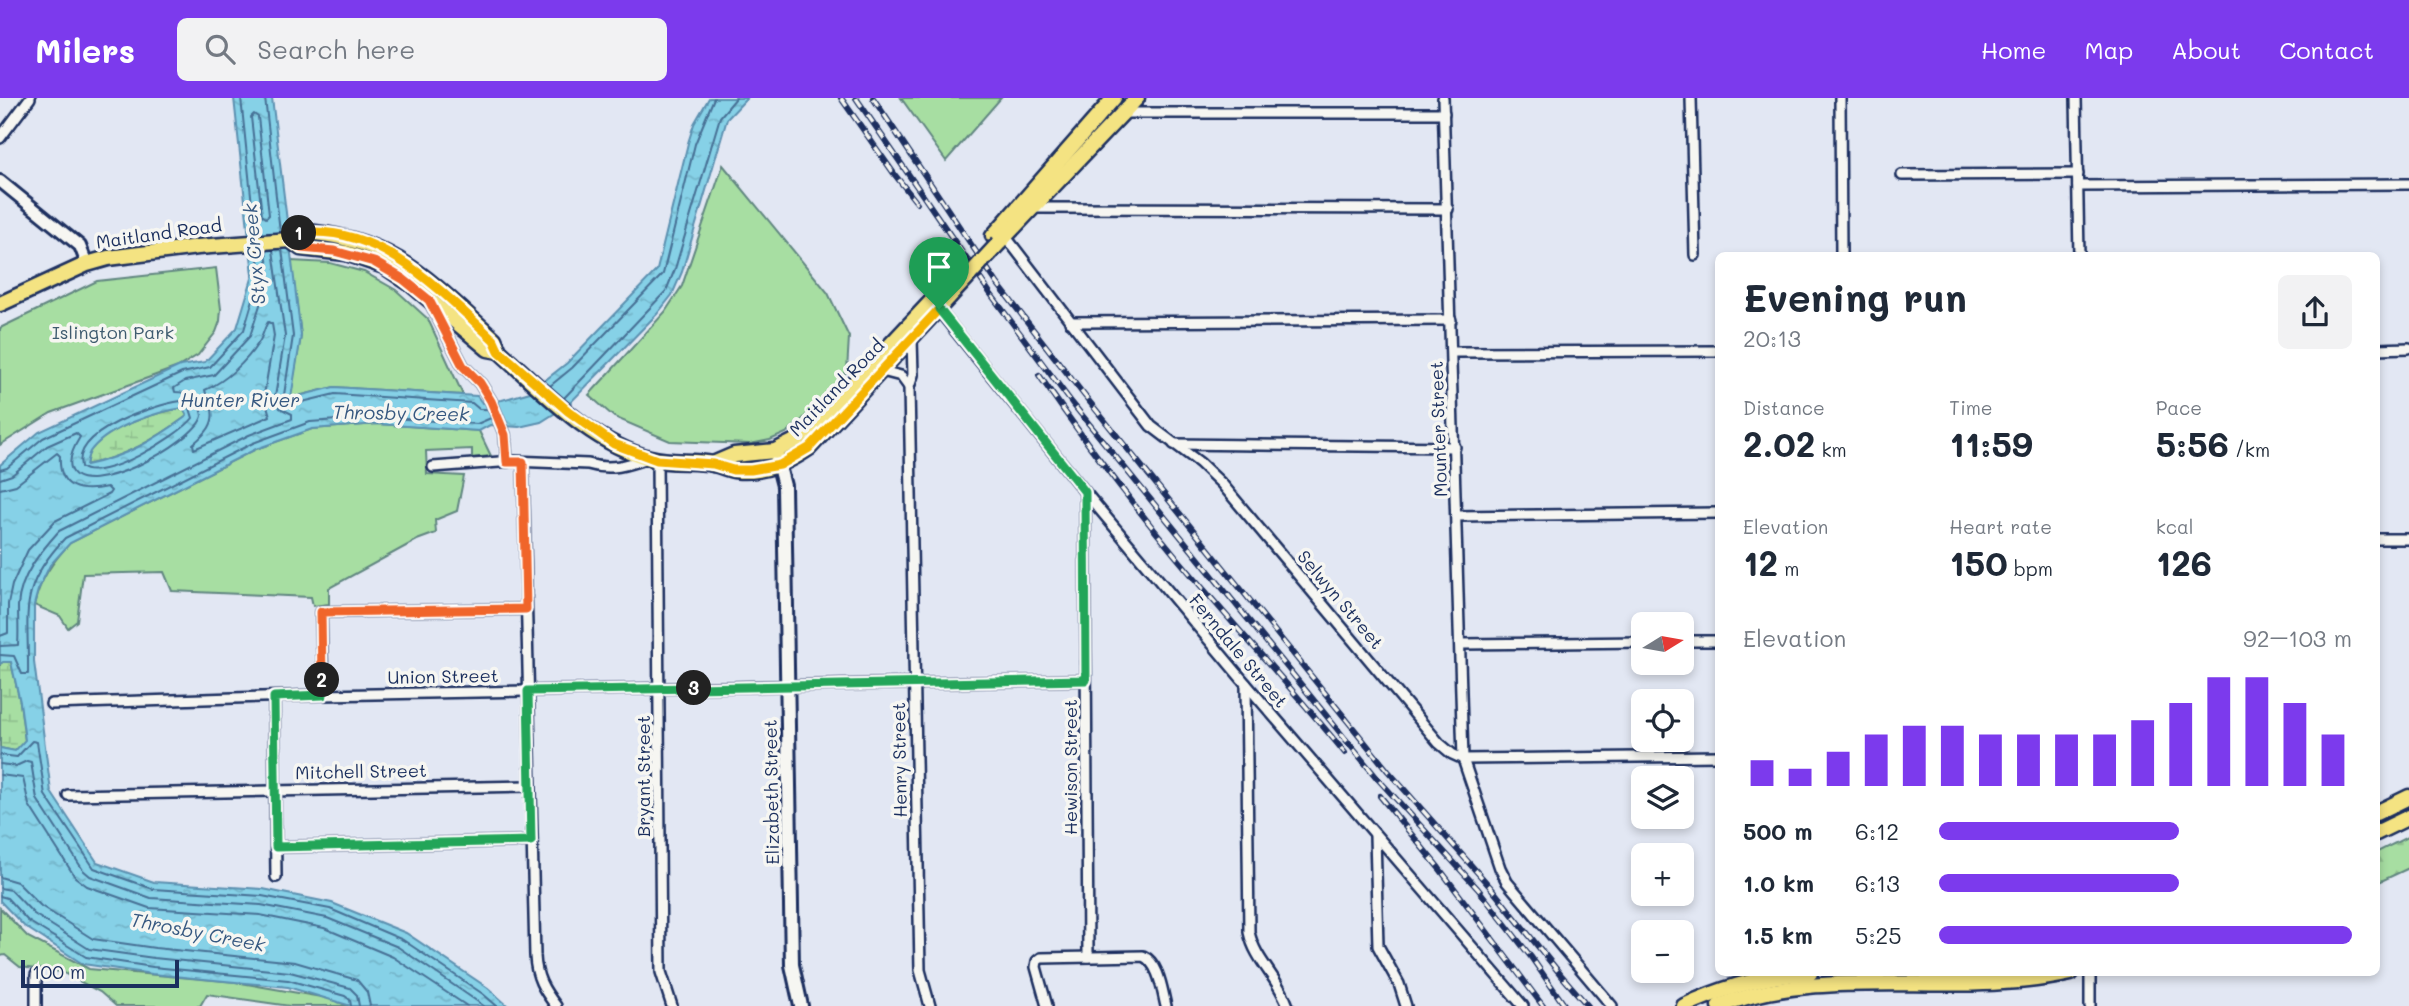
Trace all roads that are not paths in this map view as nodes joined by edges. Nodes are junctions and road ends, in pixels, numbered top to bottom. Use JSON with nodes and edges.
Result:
{"nodes":[{"id":1,"x":30,"y":98,"type":"edge"},
{"id":2,"x":1114,"y":98,"type":"edge"},
{"id":3,"x":1136,"y":98,"type":"edge"},
{"id":4,"x":1443,"y":98,"type":"edge"},
{"id":5,"x":1690,"y":98,"type":"edge"},
{"id":6,"x":1840,"y":98,"type":"edge"},
{"id":7,"x":2076,"y":98,"type":"edge"},
{"id":8,"x":1123,"y":113,"type":"junction"},
{"id":9,"x":1444,"y":113,"type":"junction"},
{"id":10,"x":0,"y":138,"type":"edge"},
{"id":11,"x":2078,"y":174,"type":"junction"},
{"id":12,"x":1902,"y":175,"type":"dead end"},
{"id":13,"x":0,"y":181,"type":"edge"},
{"id":14,"x":2409,"y":184,"type":"edge"},
{"id":15,"x":2078,"y":186,"type":"junction"},
{"id":16,"x":1034,"y":208,"type":"junction"},
{"id":17,"x":1448,"y":209,"type":"junction"},
{"id":18,"x":999,"y":239,"type":"junction"},
{"id":19,"x":290,"y":240,"type":"junction"},
{"id":20,"x":1841,"y":252,"type":"edge"},
{"id":21,"x":2079,"y":252,"type":"edge"},
{"id":22,"x":1695,"y":255,"type":"dead end"},
{"id":23,"x":87,"y":264,"type":"junction"},
{"id":24,"x":946,"y":293,"type":"junction"},
{"id":25,"x":429,"y":300,"type":"junction"},
{"id":26,"x":0,"y":304,"type":"edge"},
{"id":27,"x":939,"y":309,"type":"junction"},
{"id":28,"x":1451,"y":320,"type":"junction"},
{"id":29,"x":1070,"y":322,"type":"junction"},
{"id":30,"x":912,"y":337,"type":"junction"},
{"id":31,"x":2409,"y":348,"type":"edge"},
{"id":32,"x":2380,"y":349,"type":"edge"},
{"id":33,"x":499,"y":351,"type":"junction"},
{"id":34,"x":1715,"y":351,"type":"edge"},
{"id":35,"x":1452,"y":352,"type":"junction"},
{"id":36,"x":882,"y":371,"type":"junction"},
{"id":37,"x":909,"y":387,"type":"junction"},
{"id":38,"x":1172,"y":444,"type":"junction"},
{"id":39,"x":1455,"y":447,"type":"junction"},
{"id":40,"x":778,"y":458,"type":"junction"},
{"id":41,"x":652,"y":459,"type":"junction"},
{"id":42,"x":507,"y":462,"type":"junction"},
{"id":43,"x":523,"y":462,"type":"junction"},
{"id":44,"x":433,"y":467,"type":"dead end"},
{"id":45,"x":1085,"y":492,"type":"junction"},
{"id":46,"x":1715,"y":513,"type":"edge"},
{"id":47,"x":1457,"y":516,"type":"junction"},
{"id":48,"x":2380,"y":539,"type":"edge"},
{"id":49,"x":2409,"y":539,"type":"edge"},
{"id":50,"x":526,"y":609,"type":"junction"},
{"id":51,"x":1694,"y":641,"type":"edge"},
{"id":52,"x":1715,"y":641,"type":"edge"},
{"id":53,"x":1631,"y":642,"type":"edge"},
{"id":54,"x":1461,"y":644,"type":"junction"},
{"id":55,"x":1086,"y":680,"type":"junction"},
{"id":56,"x":914,"y":682,"type":"junction"},
{"id":57,"x":1246,"y":684,"type":"junction"},
{"id":58,"x":788,"y":686,"type":"junction"},
{"id":59,"x":659,"y":688,"type":"junction"},
{"id":60,"x":528,"y":691,"type":"junction"},
{"id":61,"x":323,"y":695,"type":"junction"},
{"id":62,"x":274,"y":697,"type":"junction"},
{"id":63,"x":51,"y":704,"type":"dead end"},
{"id":64,"x":1715,"y":755,"type":"edge"},
{"id":65,"x":1464,"y":759,"type":"junction"},
{"id":66,"x":530,"y":786,"type":"junction"},
{"id":67,"x":276,"y":790,"type":"junction"},
{"id":68,"x":68,"y":795,"type":"dead end"},
{"id":69,"x":2409,"y":797,"type":"edge"},
{"id":70,"x":2380,"y":811,"type":"edge"},
{"id":71,"x":2409,"y":817,"type":"edge"},
{"id":72,"x":2380,"y":831,"type":"edge"},
{"id":73,"x":1375,"y":835,"type":"junction"},
{"id":74,"x":531,"y":841,"type":"junction"},
{"id":75,"x":276,"y":847,"type":"junction"},
{"id":76,"x":276,"y":877,"type":"dead end"},
{"id":77,"x":1088,"y":957,"type":"junction"},
{"id":78,"x":36,"y":975,"type":"dead end"},
{"id":79,"x":1774,"y":976,"type":"edge"},
{"id":80,"x":2053,"y":976,"type":"edge"},
{"id":81,"x":2090,"y":976,"type":"edge"},
{"id":82,"x":36,"y":1006,"type":"edge"},
{"id":83,"x":556,"y":1006,"type":"edge"},
{"id":84,"x":672,"y":1006,"type":"edge"},
{"id":85,"x":801,"y":1006,"type":"edge"},
{"id":86,"x":930,"y":1006,"type":"edge"},
{"id":87,"x":1047,"y":1006,"type":"edge"},
{"id":88,"x":1166,"y":1006,"type":"edge"},
{"id":89,"x":1288,"y":1006,"type":"edge"},
{"id":90,"x":1406,"y":1006,"type":"edge"},
{"id":91,"x":1523,"y":1006,"type":"edge"},
{"id":92,"x":1612,"y":1006,"type":"edge"},
{"id":93,"x":1684,"y":1006,"type":"edge"},
{"id":94,"x":1719,"y":1006,"type":"edge"},
{"id":95,"x":2090,"y":1006,"type":"edge"}],
"edges":[{"from":1,"to":10,"type":"street"},
{"from":2,"to":18,"type":"main road","name":"Maitland Road"},
{"from":3,"to":8,"type":"main road","name":"Maitland Road"},
{"from":4,"to":9,"type":"street","name":"Mounter Street"},
{"from":5,"to":22,"type":"street"},
{"from":6,"to":20,"type":"street"},
{"from":7,"to":11,"type":"street"},
{"from":8,"to":9,"type":"street"},
{"from":8,"to":16,"type":"main road","name":"Maitland Road"},
{"from":9,"to":17,"type":"street","name":"Mounter Street"},
{"from":11,"to":12,"type":"street"},
{"from":11,"to":15,"type":"street"},
{"from":13,"to":23,"type":"street"},
{"from":14,"to":15,"type":"street"},
{"from":15,"to":21,"type":"street"},
{"from":16,"to":17,"type":"street"},
{"from":16,"to":18,"type":"main road","name":"Maitland Road"},
{"from":17,"to":28,"type":"street","name":"Mounter Street"},
{"from":18,"to":24,"type":"main road","name":"Maitland Road","bridge":true},
{"from":18,"to":29,"type":"street","name":"Selwyn Street"},
{"from":19,"to":23,"type":"main road","name":"Maitland Road"},
{"from":19,"to":25,"type":"main road","name":"Maitland Road"},
{"from":19,"to":33,"type":"main road","name":"Maitland Road"},
{"from":23,"to":26,"type":"main road","name":"Maitland Road"},
{"from":24,"to":27,"type":"main road","name":"Maitland Road"},
{"from":24,"to":40,"type":"main road","name":"Maitland Road"},
{"from":25,"to":33,"type":"main road","name":"Maitland Road"},
{"from":25,"to":42,"type":"street"},
{"from":27,"to":30,"type":"main road","name":"Maitland Road"},
{"from":27,"to":45,"type":"street","name":"Ferndale Street"},
{"from":28,"to":29,"type":"street"},
{"from":28,"to":35,"type":"street","name":"Mounter Street"},
{"from":29,"to":38,"type":"street","name":"Selwyn Street"},
{"from":30,"to":36,"type":"main road","name":"Maitland Road"},
{"from":30,"to":37,"type":"street","name":"Henry Street"},
{"from":31,"to":32,"type":"street"},
{"from":33,"to":41,"type":"main road","name":"Maitland Road"},
{"from":34,"to":35,"type":"street"},
{"from":35,"to":39,"type":"street","name":"Mounter Street"},
{"from":36,"to":37,"type":"street"},
{"from":36,"to":40,"type":"main road","name":"Maitland Road"},
{"from":37,"to":56,"type":"street","name":"Henry Street"},
{"from":38,"to":39,"type":"street"},
{"from":38,"to":65,"type":"street","name":"Selwyn Street"},
{"from":39,"to":47,"type":"street","name":"Mounter Street"},
{"from":40,"to":41,"type":"main road","name":"Maitland Road"},
{"from":40,"to":58,"type":"main road","name":"Elizabeth Street"},
{"from":41,"to":43,"type":"street"},
{"from":41,"to":59,"type":"street","name":"Bryant Street"},
{"from":42,"to":43,"type":"street"},
{"from":42,"to":44,"type":"street"},
{"from":43,"to":50,"type":"street"},
{"from":45,"to":55,"type":"street","name":"Hewison Street"},
{"from":45,"to":57,"type":"street","name":"Ferndale Street"},
{"from":46,"to":47,"type":"street"},
{"from":47,"to":54,"type":"street","name":"Mounter Street"},
{"from":48,"to":49,"type":"street"},
{"from":50,"to":60,"type":"street"},
{"from":50,"to":61,"type":"street"},
{"from":51,"to":52,"type":"street"},
{"from":53,"to":54,"type":"street"},
{"from":54,"to":65,"type":"street","name":"Mounter Street"},
{"from":55,"to":56,"type":"street","name":"Union Street"},
{"from":55,"to":77,"type":"street","name":"Hewison Street"},
{"from":56,"to":58,"type":"street","name":"Union Street"},
{"from":56,"to":86,"type":"street","name":"Henry Street"},
{"from":57,"to":73,"type":"street","name":"Ferndale Street"},
{"from":57,"to":89,"type":"street"},
{"from":58,"to":59,"type":"street","name":"Union Street"},
{"from":58,"to":85,"type":"main road","name":"Elizabeth Street"},
{"from":59,"to":60,"type":"street","name":"Union Street"},
{"from":59,"to":84,"type":"street","name":"Bryant Street"},
{"from":60,"to":61,"type":"street","name":"Union Street"},
{"from":60,"to":66,"type":"street"},
{"from":61,"to":62,"type":"street","name":"Union Street"},
{"from":62,"to":63,"type":"street","name":"Union Street"},
{"from":62,"to":67,"type":"street"},
{"from":64,"to":65,"type":"street"},
{"from":65,"to":92,"type":"street"},
{"from":66,"to":67,"type":"street","name":"Mitchell Street"},
{"from":66,"to":74,"type":"street"},
{"from":67,"to":68,"type":"street","name":"Mitchell Street"},
{"from":67,"to":75,"type":"street"},
{"from":69,"to":70,"type":"main road"},
{"from":71,"to":72,"type":"main road"},
{"from":73,"to":90,"type":"street"},
{"from":73,"to":91,"type":"street","name":"Ferndale Street"},
{"from":74,"to":75,"type":"street"},
{"from":74,"to":83,"type":"street"},
{"from":75,"to":76,"type":"street"},
{"from":77,"to":87,"type":"street"},
{"from":77,"to":88,"type":"street"},
{"from":78,"to":82,"type":"street"},
{"from":79,"to":93,"type":"main road"},
{"from":80,"to":94,"type":"main road"},
{"from":81,"to":95,"type":"street"}]}
